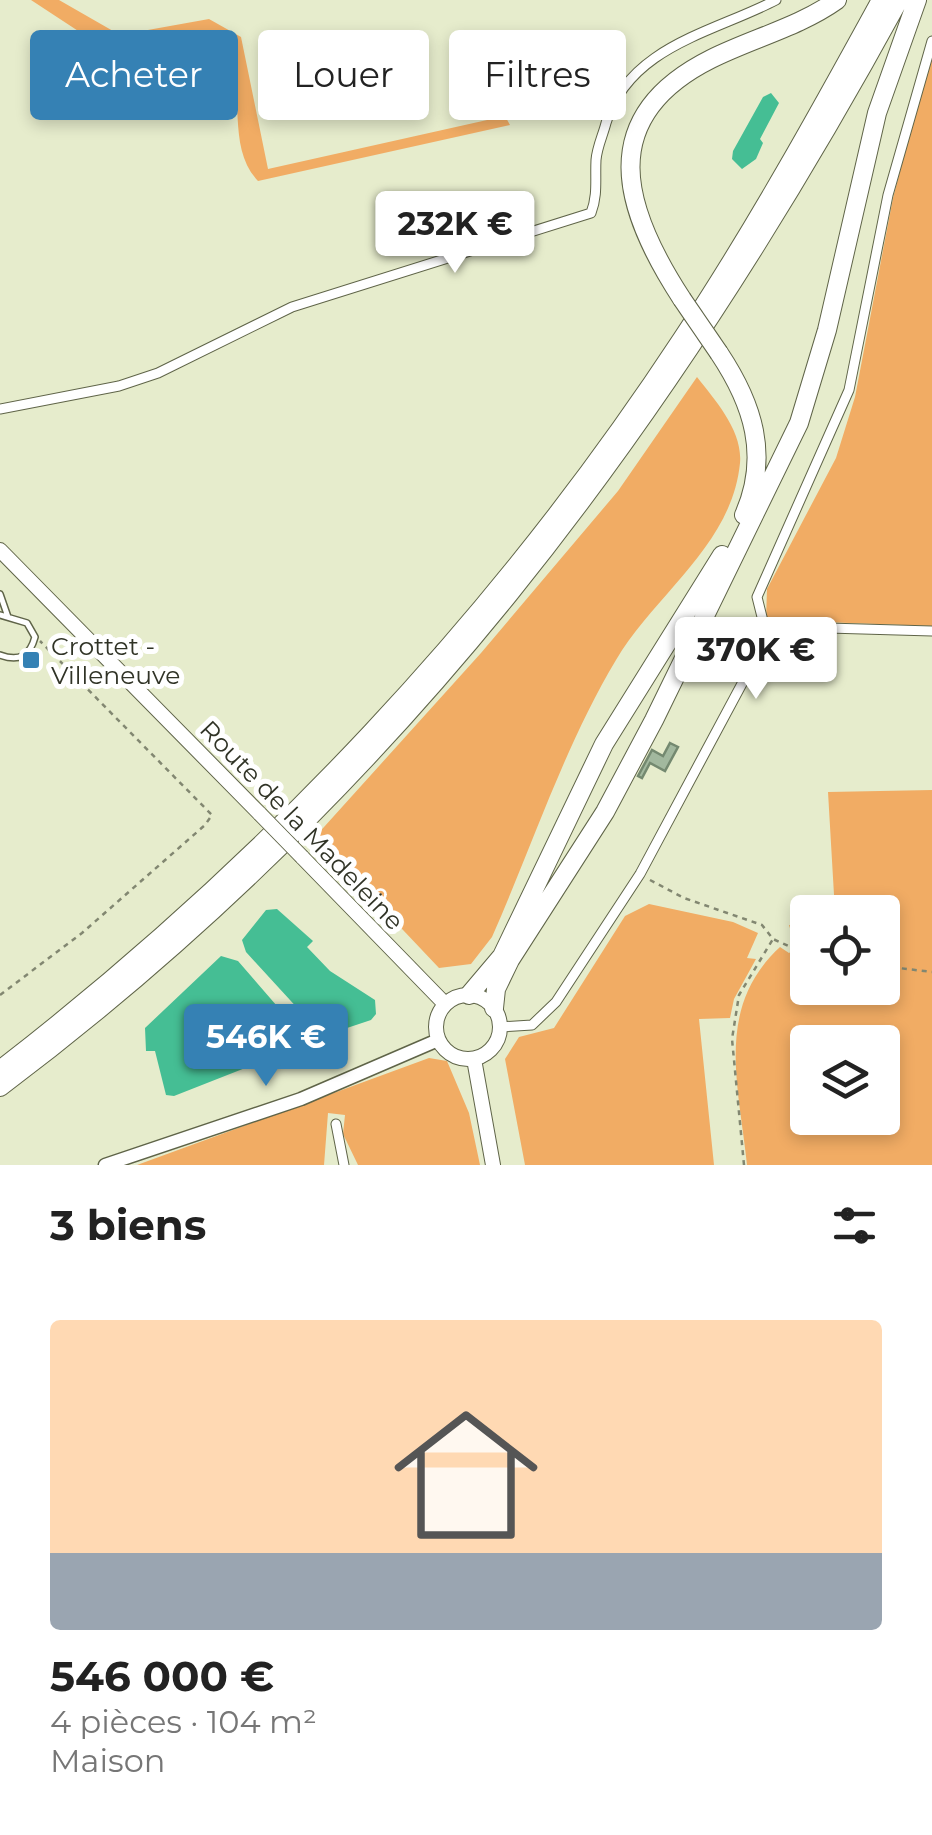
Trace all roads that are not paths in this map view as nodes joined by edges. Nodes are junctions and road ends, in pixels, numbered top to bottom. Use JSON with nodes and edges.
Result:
{"nodes":[{"id":1,"x":776,"y":0,"type":"edge"},
{"id":2,"x":837,"y":0,"type":"edge"},
{"id":3,"x":881,"y":0,"type":"edge"},
{"id":4,"x":899,"y":0,"type":"edge"},
{"id":5,"x":917,"y":0,"type":"edge"},
{"id":6,"x":932,"y":41,"type":"edge"},
{"id":7,"x":0,"y":409,"type":"edge"},
{"id":8,"x":0,"y":550,"type":"edge"},
{"id":9,"x":0,"y":594,"type":"edge"},
{"id":10,"x":0,"y":616,"type":"edge"},
{"id":11,"x":8,"y":617,"type":"junction"},
{"id":12,"x":932,"y":631,"type":"edge"},
{"id":13,"x":767,"y":637,"type":"junction"},
{"id":14,"x":0,"y":655,"type":"edge"},
{"id":15,"x":469,"y":994,"type":"junction"},
{"id":16,"x":445,"y":1004,"type":"junction"},
{"id":17,"x":498,"y":1017,"type":"junction"},
{"id":18,"x":438,"y":1040,"type":"junction"},
{"id":19,"x":474,"y":1059,"type":"junction"},
{"id":20,"x":0,"y":1070,"type":"edge"},
{"id":21,"x":0,"y":1087,"type":"edge"},
{"id":22,"x":336,"y":1124,"type":"dead end"},
{"id":23,"x":105,"y":1165,"type":"edge"},
{"id":24,"x":344,"y":1165,"type":"edge"},
{"id":25,"x":493,"y":1165,"type":"edge"}],
"edges":[{"from":1,"to":7,"type":"street"},
{"from":2,"to":15,"type":"highway","bridge":true},
{"from":3,"to":20,"type":"highway"},
{"from":4,"to":21,"type":"highway"},
{"from":5,"to":17,"type":"highway"},
{"from":6,"to":13,"type":"street"},
{"from":8,"to":16,"type":"main road","name":"Route de la Madeleine","bridge":true},
{"from":9,"to":11,"type":"lane"},
{"from":10,"to":11,"type":"lane"},
{"from":11,"to":14,"type":"lane"},
{"from":12,"to":13,"type":"street"},
{"from":13,"to":17,"type":"street"},
{"from":15,"to":16,"type":"main road"},
{"from":15,"to":17,"type":"main road"},
{"from":16,"to":18,"type":"main road"},
{"from":17,"to":19,"type":"main road"},
{"from":18,"to":19,"type":"main road"},
{"from":18,"to":23,"type":"main road"},
{"from":19,"to":25,"type":"main road"},
{"from":22,"to":24,"type":"street"}]}
